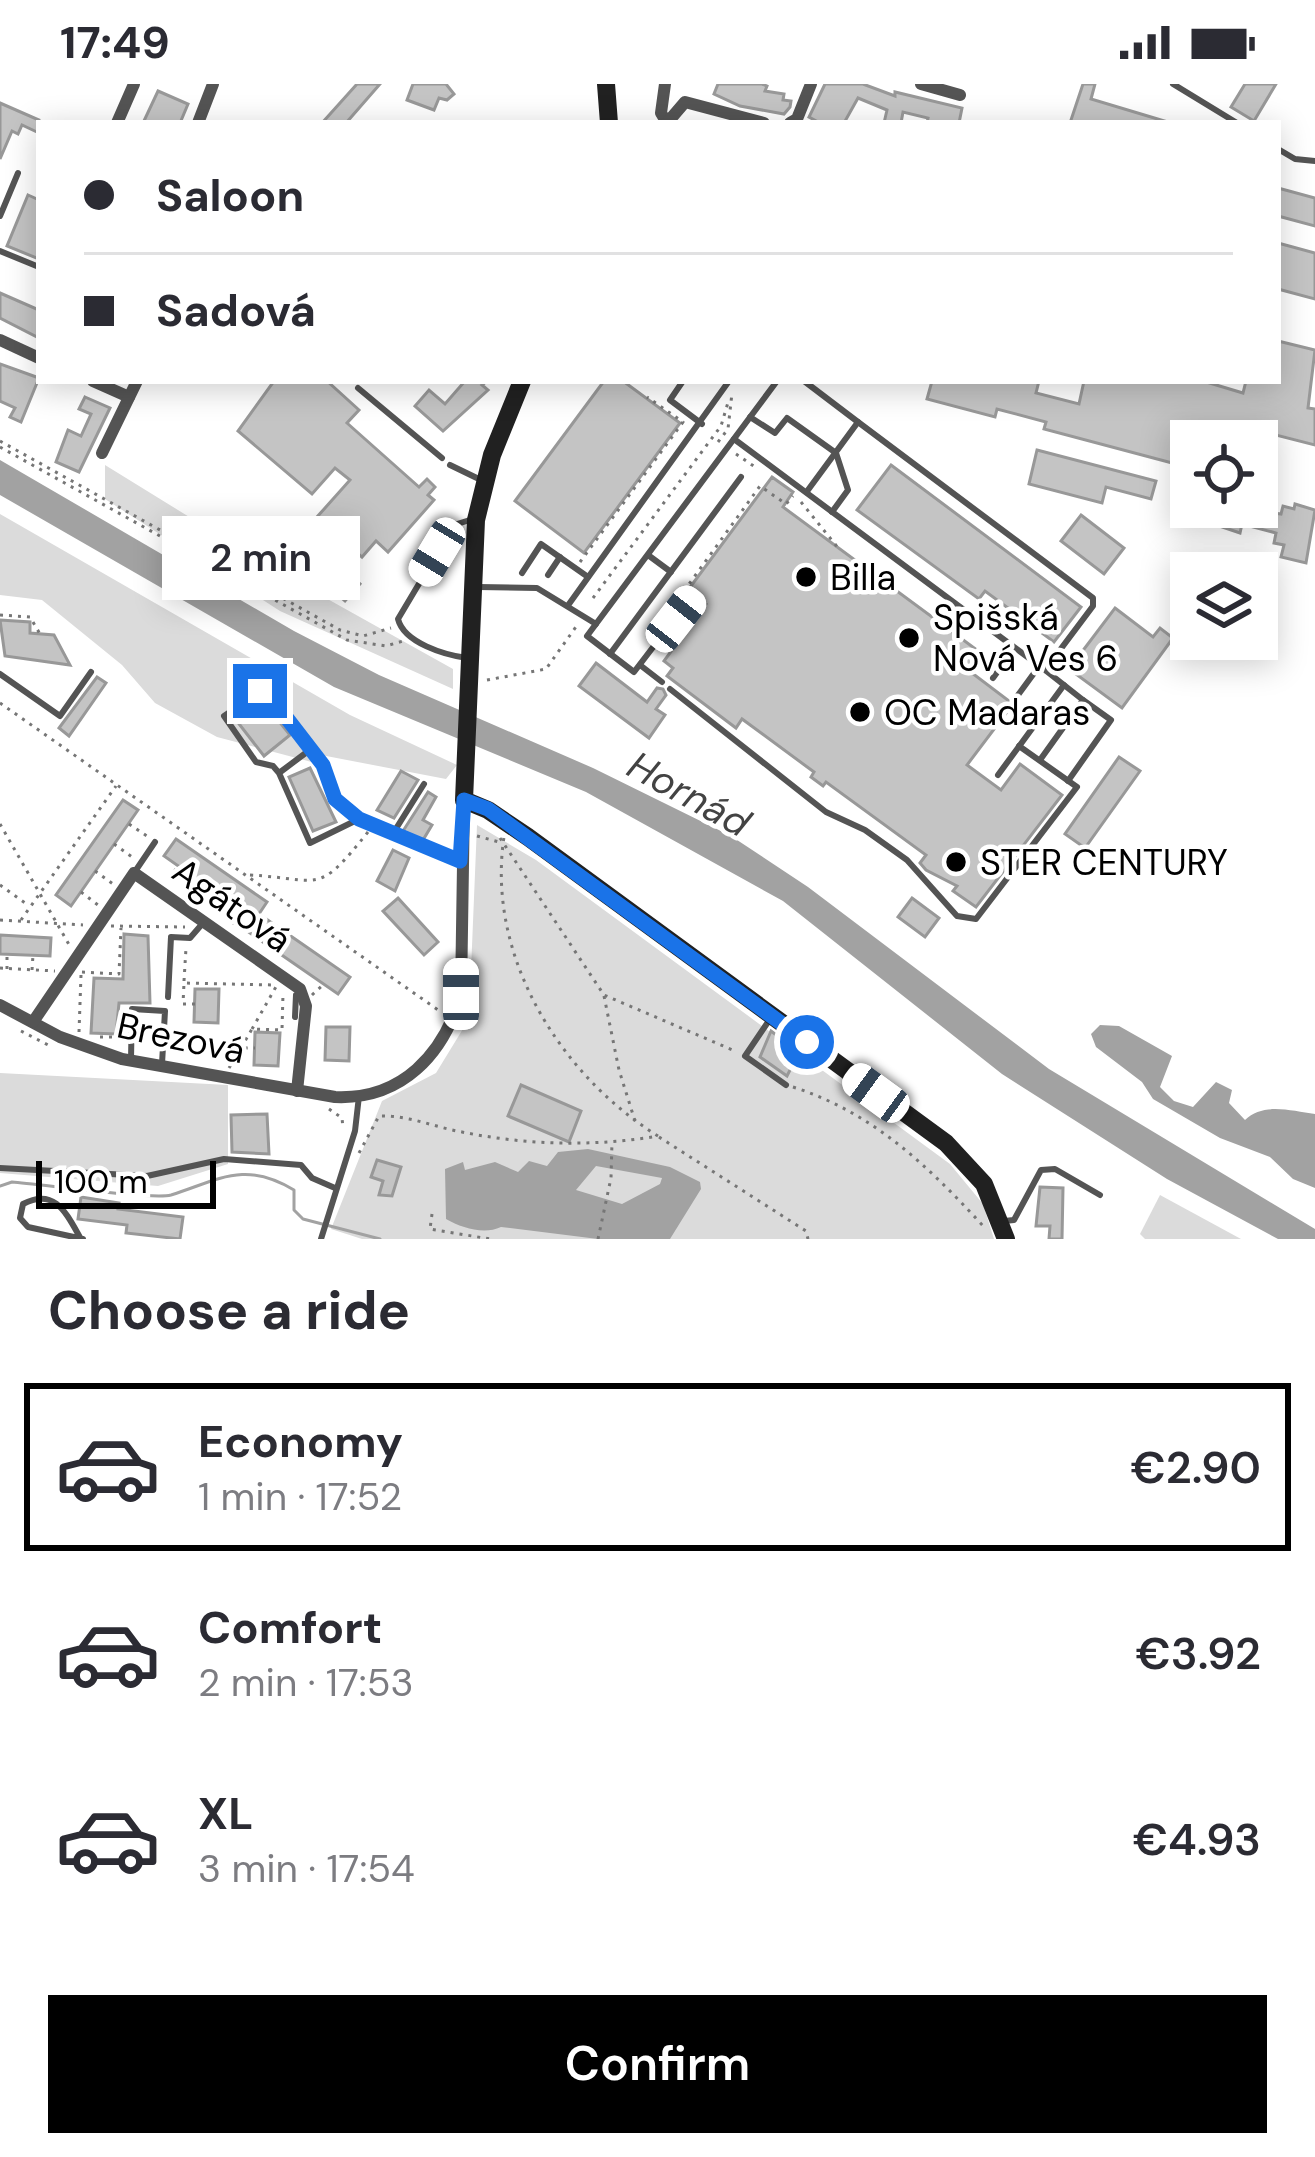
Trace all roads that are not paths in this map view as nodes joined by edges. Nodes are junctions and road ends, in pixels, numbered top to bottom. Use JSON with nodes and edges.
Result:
{"nodes":[{"id":1,"x":134,"y":84,"type":"edge"},
{"id":2,"x":213,"y":84,"type":"edge"},
{"id":3,"x":606,"y":84,"type":"edge"},
{"id":4,"x":665,"y":84,"type":"edge"},
{"id":5,"x":811,"y":84,"type":"edge"},
{"id":6,"x":921,"y":84,"type":"edge"},
{"id":7,"x":1174,"y":84,"type":"edge"},
{"id":8,"x":960,"y":95,"type":"dead end"},
{"id":9,"x":118,"y":120,"type":"edge"},
{"id":10,"x":199,"y":120,"type":"edge"},
{"id":11,"x":609,"y":120,"type":"edge"},
{"id":12,"x":666,"y":120,"type":"edge"},
{"id":13,"x":670,"y":120,"type":"edge"},
{"id":14,"x":753,"y":120,"type":"edge"},
{"id":15,"x":795,"y":120,"type":"edge"},
{"id":16,"x":1232,"y":120,"type":"edge"},
{"id":17,"x":1281,"y":150,"type":"edge"},
{"id":18,"x":1315,"y":161,"type":"edge"},
{"id":19,"x":18,"y":173,"type":"dead end"},
{"id":20,"x":0,"y":216,"type":"edge"},
{"id":21,"x":0,"y":251,"type":"edge"},
{"id":22,"x":36,"y":266,"type":"edge"},
{"id":23,"x":0,"y":340,"type":"edge"},
{"id":24,"x":36,"y":357,"type":"edge"},
{"id":25,"x":100,"y":384,"type":"edge"},
{"id":26,"x":136,"y":384,"type":"edge"},
{"id":27,"x":521,"y":384,"type":"edge"},
{"id":28,"x":680,"y":384,"type":"edge"},
{"id":29,"x":728,"y":384,"type":"edge"},
{"id":30,"x":775,"y":384,"type":"edge"},
{"id":31,"x":808,"y":384,"type":"edge"},
{"id":32,"x":358,"y":388,"type":"dead end"},
{"id":33,"x":129,"y":397,"type":"junction"},
{"id":34,"x":750,"y":417,"type":"junction"},
{"id":35,"x":858,"y":422,"type":"junction"},
{"id":36,"x":702,"y":424,"type":"junction"},
{"id":37,"x":734,"y":439,"type":"junction"},
{"id":38,"x":102,"y":453,"type":"dead end"},
{"id":39,"x":836,"y":453,"type":"junction"},
{"id":40,"x":442,"y":458,"type":"dead end"},
{"id":41,"x":450,"y":465,"type":"dead end"},
{"id":42,"x":741,"y":477,"type":"dead end"},
{"id":43,"x":484,"y":481,"type":"junction"},
{"id":44,"x":808,"y":490,"type":"junction"},
{"id":45,"x":832,"y":512,"type":"junction"},
{"id":46,"x":476,"y":520,"type":"junction"},
{"id":47,"x":648,"y":555,"type":"junction"},
{"id":48,"x":560,"y":557,"type":"junction"},
{"id":49,"x":671,"y":572,"type":"junction"},
{"id":50,"x":522,"y":573,"type":"dead end"},
{"id":51,"x":548,"y":575,"type":"dead end"},
{"id":52,"x":588,"y":577,"type":"junction"},
{"id":53,"x":473,"y":587,"type":"junction"},
{"id":54,"x":691,"y":599,"type":"dead end"},
{"id":55,"x":569,"y":604,"type":"junction"},
{"id":56,"x":596,"y":624,"type":"junction"},
{"id":57,"x":1014,"y":649,"type":"junction"},
{"id":58,"x":610,"y":654,"type":"junction"},
{"id":59,"x":471,"y":658,"type":"junction"},
{"id":60,"x":640,"y":665,"type":"junction"},
{"id":61,"x":1043,"y":668,"type":"junction"},
{"id":62,"x":92,"y":672,"type":"dead end"},
{"id":63,"x":0,"y":674,"type":"edge"},
{"id":64,"x":993,"y":678,"type":"dead end"},
{"id":65,"x":662,"y":682,"type":"dead end"},
{"id":66,"x":1064,"y":686,"type":"junction"},
{"id":67,"x":670,"y":689,"type":"dead end"},
{"id":68,"x":1018,"y":695,"type":"dead end"},
{"id":69,"x":1083,"y":700,"type":"junction"},
{"id":70,"x":1019,"y":746,"type":"junction"},
{"id":71,"x":311,"y":749,"type":"junction"},
{"id":72,"x":1040,"y":760,"type":"junction"},
{"id":73,"x":279,"y":773,"type":"junction"},
{"id":74,"x":998,"y":775,"type":"dead end"},
{"id":75,"x":1068,"y":781,"type":"junction"},
{"id":76,"x":424,"y":784,"type":"dead end"},
{"id":77,"x":464,"y":800,"type":"junction"},
{"id":78,"x":359,"y":819,"type":"junction"},
{"id":79,"x":392,"y":835,"type":"junction"},
{"id":80,"x":155,"y":842,"type":"road end"},
{"id":81,"x":460,"y":861,"type":"junction"},
{"id":82,"x":135,"y":866,"type":"junction"},
{"id":83,"x":199,"y":916,"type":"junction"},
{"id":84,"x":302,"y":995,"type":"junction"},
{"id":85,"x":168,"y":998,"type":"dead end"},
{"id":86,"x":0,"y":1005,"type":"edge"},
{"id":87,"x":772,"y":1016,"type":"junction"},
{"id":88,"x":295,"y":1017,"type":"dead end"},
{"id":89,"x":33,"y":1022,"type":"junction"},
{"id":90,"x":131,"y":1061,"type":"junction"},
{"id":91,"x":162,"y":1067,"type":"junction"},
{"id":92,"x":786,"y":1084,"type":"road end"},
{"id":93,"x":297,"y":1091,"type":"junction"},
{"id":94,"x":359,"y":1096,"type":"junction"},
{"id":95,"x":0,"y":1168,"type":"edge"},
{"id":96,"x":335,"y":1188,"type":"junction"},
{"id":97,"x":1100,"y":1195,"type":"dead end"},
{"id":98,"x":1000,"y":1233,"type":"edge"},
{"id":99,"x":322,"y":1234,"type":"edge"},
{"id":100,"x":82,"y":1239,"type":"edge"}],
"edges":[{"from":1,"to":9,"type":"street"},
{"from":2,"to":10,"type":"street"},
{"from":3,"to":11,"type":"street"},
{"from":4,"to":12,"type":"street"},
{"from":5,"to":15,"type":"street"},
{"from":6,"to":8,"type":"street"},
{"from":7,"to":16,"type":"lane"},
{"from":13,"to":14,"type":"street"},
{"from":17,"to":18,"type":"lane"},
{"from":19,"to":20,"type":"lane"},
{"from":21,"to":22,"type":"lane"},
{"from":23,"to":24,"type":"street"},
{"from":25,"to":33,"type":"street"},
{"from":26,"to":33,"type":"street"},
{"from":27,"to":43,"type":"street"},
{"from":28,"to":36,"type":"lane"},
{"from":29,"to":36,"type":"lane"},
{"from":30,"to":34,"type":"lane"},
{"from":31,"to":35,"type":"lane"},
{"from":32,"to":40,"type":"lane"},
{"from":33,"to":38,"type":"street"},
{"from":34,"to":37,"type":"lane"},
{"from":34,"to":39,"type":"lane"},
{"from":35,"to":39,"type":"lane"},
{"from":35,"to":61,"type":"lane"},
{"from":36,"to":52,"type":"lane"},
{"from":37,"to":44,"type":"lane"},
{"from":37,"to":47,"type":"lane"},
{"from":39,"to":44,"type":"lane"},
{"from":39,"to":45,"type":"lane"},
{"from":41,"to":43,"type":"lane"},
{"from":42,"to":49,"type":"lane"},
{"from":43,"to":46,"type":"street"},
{"from":44,"to":45,"type":"lane"},
{"from":45,"to":57,"type":"lane"},
{"from":46,"to":53,"type":"street"},
{"from":46,"to":59,"type":"lane"},
{"from":47,"to":49,"type":"lane"},
{"from":47,"to":56,"type":"lane"},
{"from":48,"to":50,"type":"lane"},
{"from":48,"to":51,"type":"lane"},
{"from":48,"to":52,"type":"lane"},
{"from":49,"to":58,"type":"lane"},
{"from":52,"to":55,"type":"lane"},
{"from":53,"to":55,"type":"lane"},
{"from":53,"to":59,"type":"street"},
{"from":54,"to":60,"type":"lane"},
{"from":55,"to":56,"type":"lane"},
{"from":56,"to":58,"type":"lane"},
{"from":57,"to":61,"type":"lane"},
{"from":57,"to":64,"type":"lane"},
{"from":58,"to":60,"type":"lane"},
{"from":59,"to":77,"type":"street"},
{"from":60,"to":65,"type":"lane"},
{"from":61,"to":66,"type":"lane"},
{"from":61,"to":68,"type":"lane"},
{"from":62,"to":63,"type":"lane"},
{"from":66,"to":69,"type":"lane"},
{"from":66,"to":70,"type":"lane"},
{"from":67,"to":75,"type":"lane"},
{"from":69,"to":72,"type":"lane"},
{"from":69,"to":75,"type":"lane"},
{"from":70,"to":72,"type":"lane"},
{"from":70,"to":74,"type":"lane"},
{"from":71,"to":73,"type":"lane"},
{"from":71,"to":73,"type":"lane"},
{"from":71,"to":78,"type":"lane"},
{"from":72,"to":75,"type":"lane"},
{"from":73,"to":78,"type":"lane"},
{"from":76,"to":79,"type":"lane"},
{"from":77,"to":81,"type":"street"},
{"from":77,"to":87,"type":"street"},
{"from":78,"to":79,"type":"lane"},
{"from":79,"to":81,"type":"lane"},
{"from":80,"to":82,"type":"lane"},
{"from":81,"to":94,"type":"street"},
{"from":82,"to":83,"type":"street","name":"Agátová"},
{"from":82,"to":89,"type":"street","name":"Agátová"},
{"from":83,"to":84,"type":"street","name":"Agátová"},
{"from":83,"to":85,"type":"lane"},
{"from":84,"to":88,"type":"lane"},
{"from":84,"to":93,"type":"street","name":"Agátová"},
{"from":86,"to":89,"type":"street","name":"Brezová"},
{"from":87,"to":92,"type":"lane"},
{"from":87,"to":98,"type":"street"},
{"from":89,"to":90,"type":"street","name":"Brezová"},
{"from":90,"to":91,"type":"street","name":"Brezová"},
{"from":90,"to":91,"type":"lane"},
{"from":91,"to":93,"type":"street","name":"Brezová"},
{"from":93,"to":94,"type":"street","name":"Brezová"},
{"from":94,"to":96,"type":"lane"},
{"from":95,"to":96,"type":"lane"},
{"from":96,"to":99,"type":"lane"},
{"from":97,"to":98,"type":"lane"},
{"from":100,"to":100,"type":"lane"}]}
